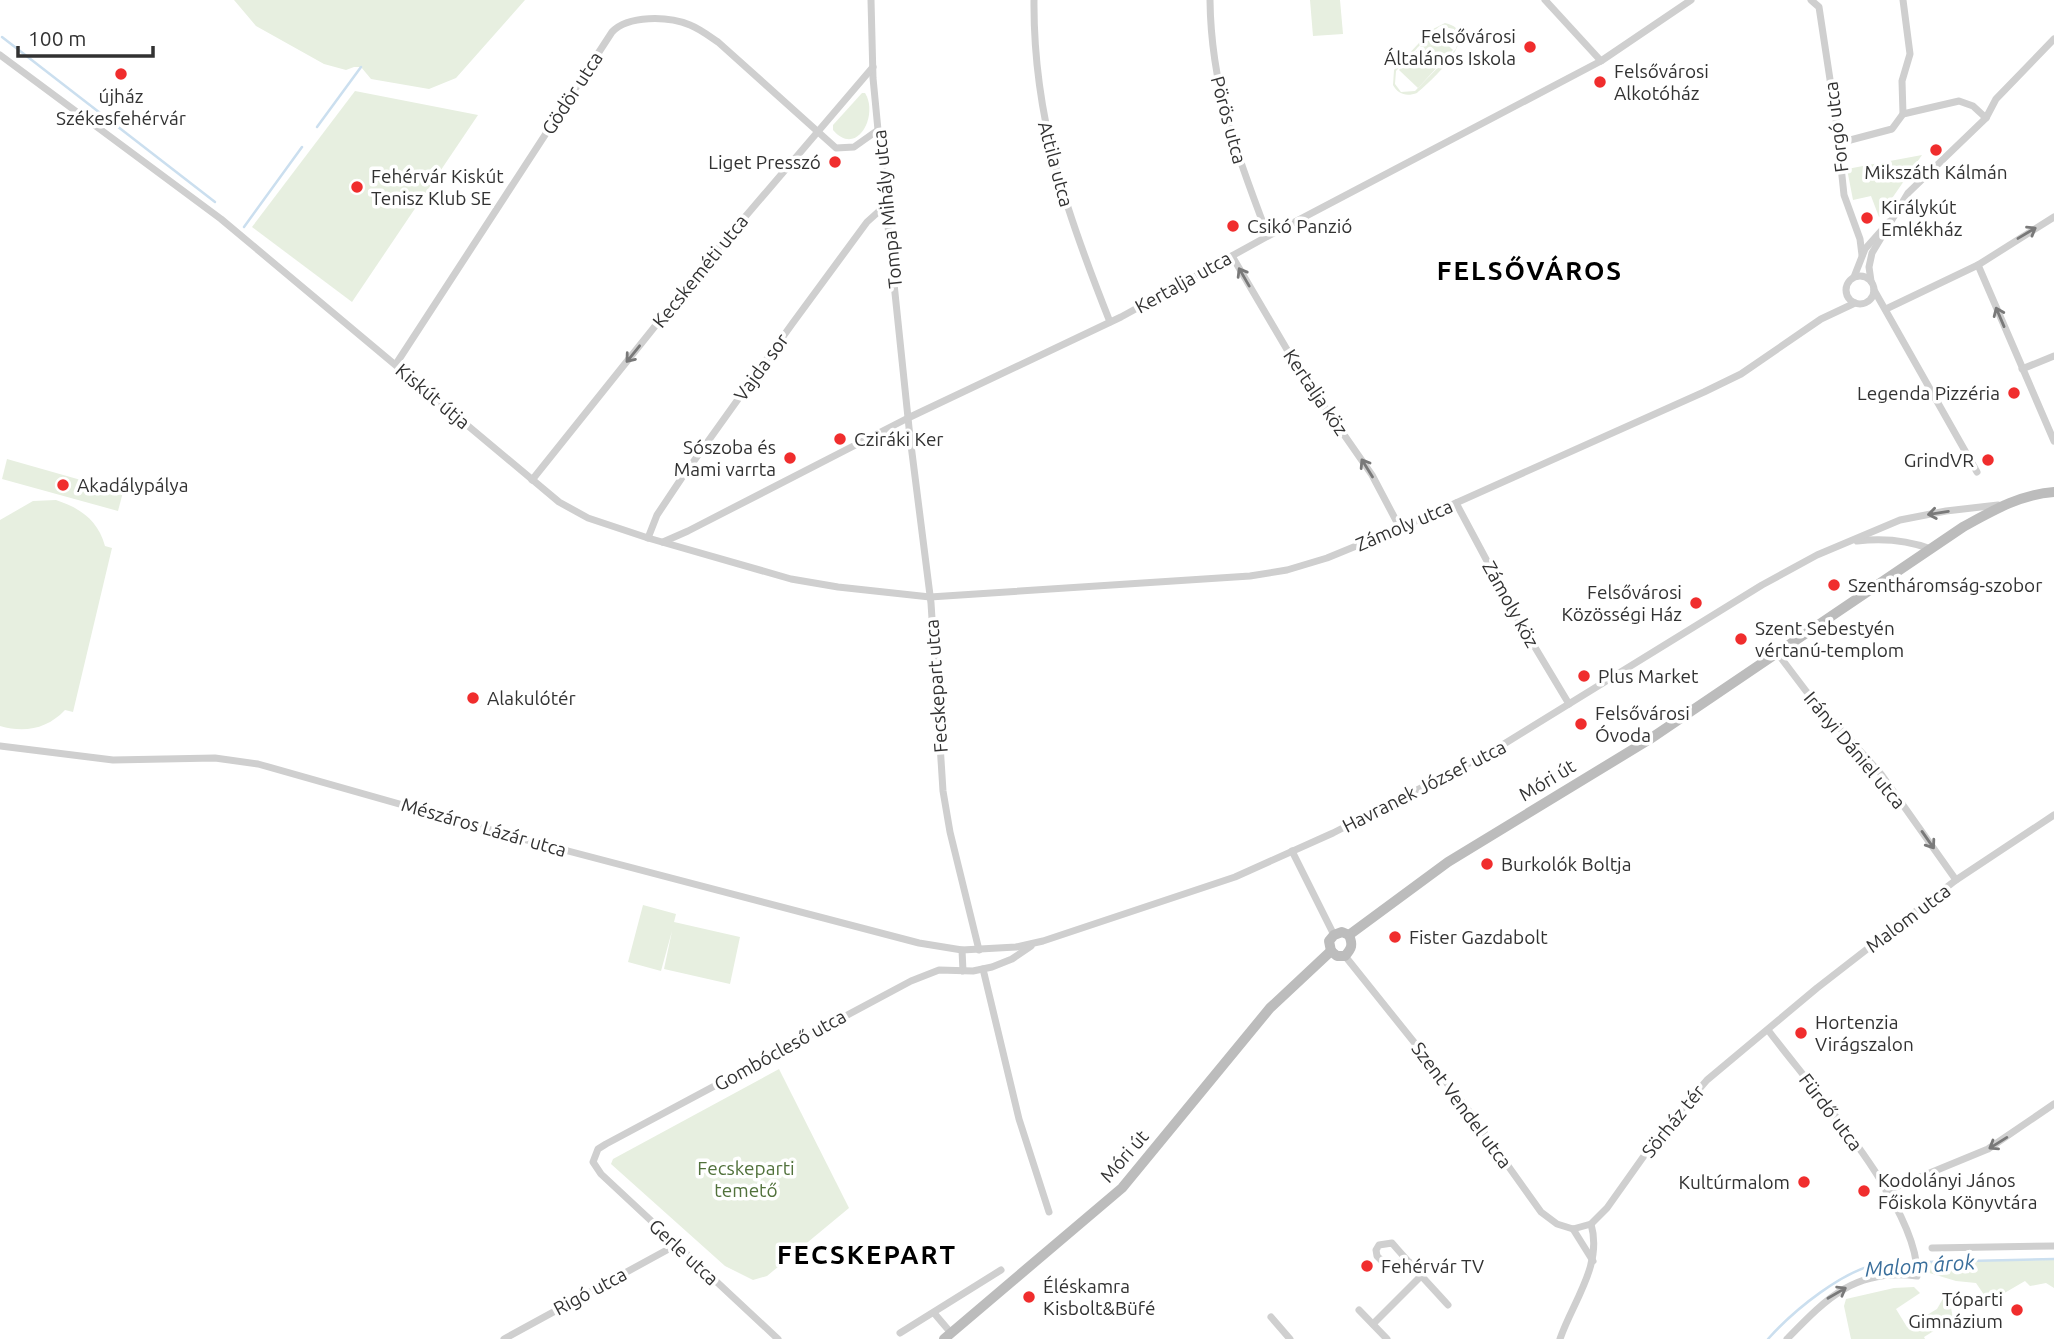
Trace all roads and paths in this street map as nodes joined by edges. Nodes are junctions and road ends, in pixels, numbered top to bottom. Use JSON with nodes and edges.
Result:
{"nodes":[{"id":1,"x":871,"y":0,"type":"edge"},
{"id":2,"x":1034,"y":0,"type":"edge"},
{"id":3,"x":1210,"y":0,"type":"edge"},
{"id":4,"x":1545,"y":0,"type":"edge"},
{"id":5,"x":1691,"y":0,"type":"edge"},
{"id":6,"x":1811,"y":0,"type":"edge"},
{"id":7,"x":1903,"y":0,"type":"edge"},
{"id":8,"x":2054,"y":37,"type":"edge"},
{"id":9,"x":0,"y":55,"type":"edge"},
{"id":10,"x":1601,"y":61,"type":"junction"},
{"id":11,"x":873,"y":67,"type":"junction"},
{"id":12,"x":1903,"y":114,"type":"junction"},
{"id":13,"x":1986,"y":118,"type":"junction"},
{"id":14,"x":878,"y":130,"type":"junction"},
{"id":15,"x":817,"y":132,"type":"junction"},
{"id":16,"x":1839,"y":143,"type":"junction"},
{"id":17,"x":887,"y":204,"type":"junction"},
{"id":18,"x":2054,"y":217,"type":"edge"},
{"id":19,"x":1893,"y":220,"type":"junction"},
{"id":20,"x":1268,"y":236,"type":"junction"},
{"id":21,"x":1862,"y":255,"type":"junction"},
{"id":22,"x":1232,"y":256,"type":"junction"},
{"id":23,"x":1978,"y":265,"type":"junction"},
{"id":24,"x":1854,"y":277,"type":"junction"},
{"id":25,"x":1871,"y":281,"type":"junction"},
{"id":26,"x":1874,"y":290,"type":"junction"},
{"id":27,"x":1846,"y":292,"type":"junction"},
{"id":28,"x":1854,"y":303,"type":"junction"},
{"id":29,"x":1865,"y":303,"type":"junction"},
{"id":30,"x":1886,"y":309,"type":"junction"},
{"id":31,"x":1836,"y":310,"type":"junction"},
{"id":32,"x":1110,"y":322,"type":"junction"},
{"id":33,"x":2054,"y":356,"type":"edge"},
{"id":34,"x":396,"y":364,"type":"junction"},
{"id":35,"x":2022,"y":369,"type":"junction"},
{"id":36,"x":908,"y":418,"type":"junction"},
{"id":37,"x":2054,"y":441,"type":"edge"},
{"id":38,"x":1977,"y":472,"type":"dead end"},
{"id":39,"x":532,"y":480,"type":"junction"},
{"id":40,"x":2052,"y":490,"type":"edge"},
{"id":41,"x":1456,"y":503,"type":"junction"},
{"id":42,"x":2006,"y":504,"type":"junction"},
{"id":43,"x":1400,"y":528,"type":"junction"},
{"id":44,"x":648,"y":538,"type":"junction"},
{"id":45,"x":663,"y":542,"type":"junction"},
{"id":46,"x":1853,"y":542,"type":"junction"},
{"id":47,"x":1931,"y":549,"type":"junction"},
{"id":48,"x":930,"y":597,"type":"junction"},
{"id":49,"x":1778,"y":653,"type":"junction"},
{"id":50,"x":1569,"y":704,"type":"junction"},
{"id":51,"x":0,"y":746,"type":"edge"},
{"id":52,"x":2054,"y":815,"type":"edge"},
{"id":53,"x":1292,"y":852,"type":"junction"},
{"id":54,"x":1956,"y":880,"type":"junction"},
{"id":55,"x":1334,"y":935,"type":"junction"},
{"id":56,"x":1349,"y":935,"type":"junction"},
{"id":57,"x":1034,"y":943,"type":"junction"},
{"id":58,"x":962,"y":950,"type":"junction"},
{"id":59,"x":979,"y":950,"type":"junction"},
{"id":60,"x":990,"y":950,"type":"junction"},
{"id":61,"x":1331,"y":951,"type":"junction"},
{"id":62,"x":1345,"y":956,"type":"junction"},
{"id":63,"x":992,"y":967,"type":"junction"},
{"id":64,"x":984,"y":970,"type":"junction"},
{"id":65,"x":963,"y":971,"type":"junction"},
{"id":66,"x":1768,"y":1030,"type":"junction"},
{"id":67,"x":2054,"y":1104,"type":"edge"},
{"id":68,"x":593,"y":1163,"type":"joint"},
{"id":69,"x":1886,"y":1191,"type":"junction"},
{"id":70,"x":1049,"y":1212,"type":"dead end"},
{"id":71,"x":1591,"y":1224,"type":"junction"},
{"id":72,"x":1573,"y":1229,"type":"junction"},
{"id":73,"x":676,"y":1245,"type":"junction"},
{"id":74,"x":2054,"y":1246,"type":"edge"},
{"id":75,"x":1932,"y":1248,"type":"dead end"},
{"id":76,"x":1593,"y":1261,"type":"junction"},
{"id":77,"x":1409,"y":1262,"type":"dead end"},
{"id":78,"x":1001,"y":1270,"type":"dead end"},
{"id":79,"x":1421,"y":1276,"type":"junction"},
{"id":80,"x":1448,"y":1305,"type":"dead end"},
{"id":81,"x":1359,"y":1310,"type":"dead end"},
{"id":82,"x":934,"y":1313,"type":"junction"},
{"id":83,"x":1271,"y":1317,"type":"dead end"},
{"id":84,"x":1373,"y":1324,"type":"junction"},
{"id":85,"x":900,"y":1333,"type":"dead end"},
{"id":86,"x":947,"y":1336,"type":"edge"},
{"id":87,"x":504,"y":1339,"type":"edge"},
{"id":88,"x":777,"y":1339,"type":"edge"},
{"id":89,"x":1290,"y":1339,"type":"edge"},
{"id":90,"x":1387,"y":1339,"type":"edge"},
{"id":91,"x":1560,"y":1339,"type":"edge"},
{"id":92,"x":1787,"y":1339,"type":"edge"}],
"edges":[{"from":1,"to":11,"type":"street","name":"Tompa Mihály utca"},
{"from":2,"to":32,"type":"street","name":"Attila utca"},
{"from":3,"to":20,"type":"street","name":"Pörös utca"},
{"from":4,"to":10,"type":"street"},
{"from":5,"to":10,"type":"street","name":"Kertalja utca"},
{"from":6,"to":16,"type":"street","name":"Forgó utca"},
{"from":7,"to":12,"type":"street"},
{"from":8,"to":13,"type":"street"},
{"from":9,"to":34,"type":"street","name":"Kiskút útja"},
{"from":10,"to":20,"type":"street","name":"Kertalja utca"},
{"from":11,"to":14,"type":"street","name":"Tompa Mihály utca"},
{"from":11,"to":15,"type":"street","name":"Kecskeméti utca"},
{"from":12,"to":13,"type":"street"},
{"from":12,"to":16,"type":"street"},
{"from":13,"to":19,"type":"street"},
{"from":14,"to":15,"type":"street"},
{"from":14,"to":17,"type":"street","name":"Tompa Mihály utca"},
{"from":15,"to":34,"type":"street","name":"Gödör utca"},
{"from":15,"to":39,"type":"street","name":"Kecskeméti utca","one_way":true},
{"from":16,"to":21,"type":"street","name":"Forgó utca"},
{"from":17,"to":36,"type":"street","name":"Tompa Mihály utca"},
{"from":17,"to":44,"type":"street","name":"Vajda sor"},
{"from":23,"to":18,"type":"street","one_way":true},
{"from":19,"to":21,"type":"street"},
{"from":19,"to":25,"type":"street"},
{"from":20,"to":22,"type":"street","name":"Kertalja utca"},
{"from":21,"to":24,"type":"street"},
{"from":22,"to":32,"type":"street","name":"Kertalja utca"},
{"from":43,"to":22,"type":"street","name":"Kertalja köz","one_way":true},
{"from":23,"to":30,"type":"street"},
{"from":35,"to":23,"type":"street","one_way":true},
{"from":24,"to":25,"type":"street"},
{"from":24,"to":27,"type":"street"},
{"from":25,"to":26,"type":"street"},
{"from":26,"to":29,"type":"street"},
{"from":26,"to":30,"type":"street"},
{"from":27,"to":28,"type":"street"},
{"from":27,"to":31,"type":"street","name":"Zámoly utca"},
{"from":28,"to":29,"type":"street"},
{"from":28,"to":31,"type":"street","name":"Zámoly utca"},
{"from":29,"to":30,"type":"street"},
{"from":30,"to":38,"type":"street"},
{"from":31,"to":41,"type":"street","name":"Zámoly utca"},
{"from":32,"to":36,"type":"street","name":"Kertalja utca"},
{"from":33,"to":35,"type":"street"},
{"from":34,"to":39,"type":"street","name":"Kiskút útja"},
{"from":35,"to":37,"type":"street"},
{"from":36,"to":45,"type":"street","name":"Kertalja utca"},
{"from":36,"to":48,"type":"street","name":"Fecskepart utca"},
{"from":39,"to":44,"type":"street","name":"Kiskút útja"},
{"from":40,"to":42,"type":"main road","name":"Móri út"},
{"from":41,"to":43,"type":"street","name":"Zámoly utca"},
{"from":41,"to":50,"type":"street","name":"Zámoly köz"},
{"from":42,"to":46,"type":"street","one_way":true},
{"from":42,"to":47,"type":"main road","name":"Móri út"},
{"from":43,"to":48,"type":"street","name":"Zámoly utca"},
{"from":44,"to":45,"type":"street","name":"Kiskút útja"},
{"from":45,"to":48,"type":"street","name":"Kiskút útja"},
{"from":46,"to":47,"type":"street"},
{"from":46,"to":50,"type":"street","name":"Havranek József utca"},
{"from":47,"to":49,"type":"main road","name":"Móri út"},
{"from":48,"to":59,"type":"street","name":"Fecskepart utca"},
{"from":49,"to":54,"type":"street","name":"Irányi Dániel utca","one_way":true},
{"from":49,"to":56,"type":"main road","name":"Móri út"},
{"from":50,"to":53,"type":"street","name":"Havranek József utca"},
{"from":51,"to":58,"type":"street","name":"Mészáros Lázár utca"},
{"from":52,"to":54,"type":"street","name":"Malom utca"},
{"from":53,"to":55,"type":"street"},
{"from":53,"to":57,"type":"street","name":"Havranek József utca"},
{"from":54,"to":66,"type":"street","name":"Malom utca"},
{"from":55,"to":56,"type":"main road"},
{"from":55,"to":61,"type":"main road"},
{"from":56,"to":62,"type":"main road"},
{"from":57,"to":60,"type":"street","name":"Havranek József utca"},
{"from":57,"to":63,"type":"street","name":"Gombócleső utca"},
{"from":58,"to":59,"type":"street","name":"Havranek József utca"},
{"from":58,"to":65,"type":"street"},
{"from":59,"to":60,"type":"street","name":"Havranek József utca"},
{"from":60,"to":63,"type":"street"},
{"from":61,"to":62,"type":"main road"},
{"from":61,"to":86,"type":"main road","name":"Móri út"},
{"from":62,"to":72,"type":"street","name":"Szent Vendel utca"},
{"from":63,"to":64,"type":"street","name":"Gombócleső utca"},
{"from":64,"to":65,"type":"street","name":"Gombócleső utca"},
{"from":64,"to":70,"type":"street"},
{"from":65,"to":68,"type":"street","name":"Gombócleső utca"},
{"from":66,"to":69,"type":"street","name":"Fürdő utca"},
{"from":66,"to":71,"type":"street","name":"Sörház tér"},
{"from":67,"to":69,"type":"street","one_way":true},
{"from":68,"to":73,"type":"street","name":"Gerle utca"},
{"from":92,"to":69,"type":"street","name":"Fürdő utca","one_way":true},
{"from":71,"to":72,"type":"street"},
{"from":71,"to":76,"type":"street"},
{"from":72,"to":76,"type":"street"},
{"from":73,"to":87,"type":"street","name":"Rigó utca"},
{"from":73,"to":88,"type":"street","name":"Gerle utca"},
{"from":74,"to":75,"type":"street"},
{"from":76,"to":91,"type":"street"},
{"from":77,"to":79,"type":"street"},
{"from":78,"to":82,"type":"street"},
{"from":79,"to":80,"type":"street"},
{"from":79,"to":84,"type":"street"},
{"from":81,"to":84,"type":"street"},
{"from":82,"to":85,"type":"street"},
{"from":82,"to":86,"type":"street","name":"Móri út"},
{"from":83,"to":89,"type":"street"},
{"from":84,"to":90,"type":"street"}]}
